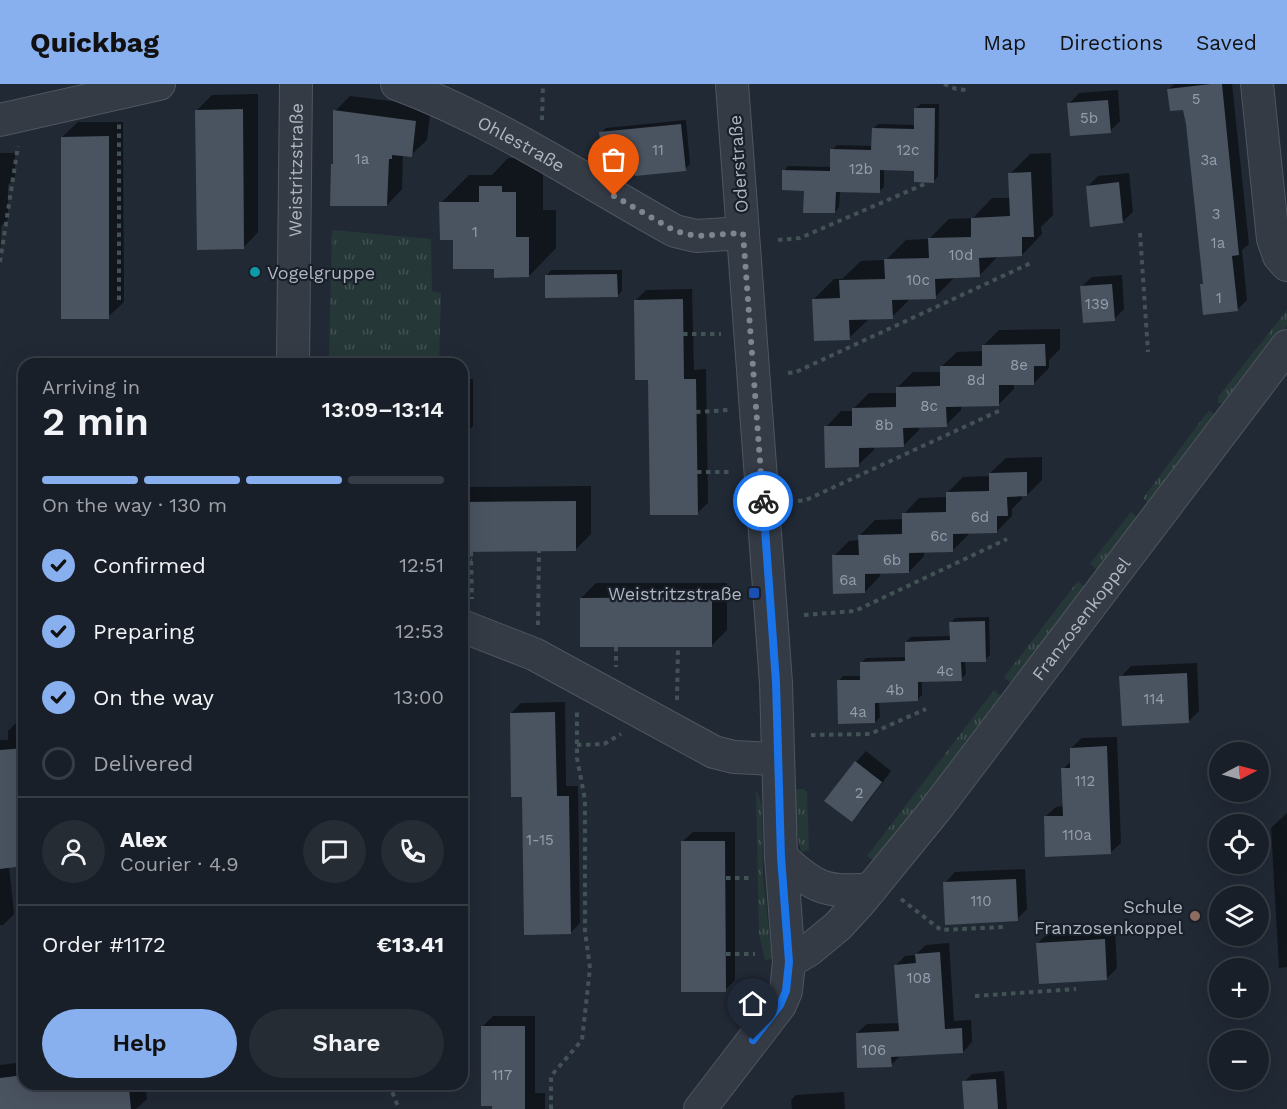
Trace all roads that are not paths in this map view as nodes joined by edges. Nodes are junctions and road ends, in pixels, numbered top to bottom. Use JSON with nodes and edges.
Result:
{"nodes":[{"id":1,"x":159,"y":84,"type":"edge"},
{"id":2,"x":296,"y":84,"type":"edge"},
{"id":3,"x":397,"y":84,"type":"edge"},
{"id":4,"x":732,"y":84,"type":"edge"},
{"id":5,"x":1257,"y":84,"type":"edge"},
{"id":6,"x":10,"y":131,"type":"edge"},
{"id":7,"x":743,"y":233,"type":"junction"},
{"id":8,"x":1287,"y":265,"type":"edge"},
{"id":9,"x":1287,"y":346,"type":"edge"},
{"id":10,"x":293,"y":358,"type":"edge"},
{"id":11,"x":468,"y":616,"type":"edge"},
{"id":12,"x":777,"y":759,"type":"junction"},
{"id":13,"x":781,"y":857,"type":"junction"},
{"id":14,"x":883,"y":892,"type":"junction"},
{"id":15,"x":789,"y":962,"type":"junction"},
{"id":16,"x":700,"y":1109,"type":"edge"}],
"edges":[{"from":1,"to":6,"type":"street"},
{"from":2,"to":10,"type":"street","name":"Weistritzstraße"},
{"from":3,"to":7,"type":"street","name":"Ohlestraße"},
{"from":4,"to":7,"type":"street","name":"Oderstraße"},
{"from":5,"to":8,"type":"street"},
{"from":7,"to":12,"type":"street","name":"Oderstraße"},
{"from":9,"to":14,"type":"street","name":"Franzosenkoppel"},
{"from":11,"to":12,"type":"street"},
{"from":12,"to":13,"type":"street","name":"Oderstraße"},
{"from":13,"to":14,"type":"street"},
{"from":13,"to":15,"type":"street","name":"Oderstraße"},
{"from":14,"to":15,"type":"street","name":"Franzosenkoppel"},
{"from":15,"to":16,"type":"street"}]}
